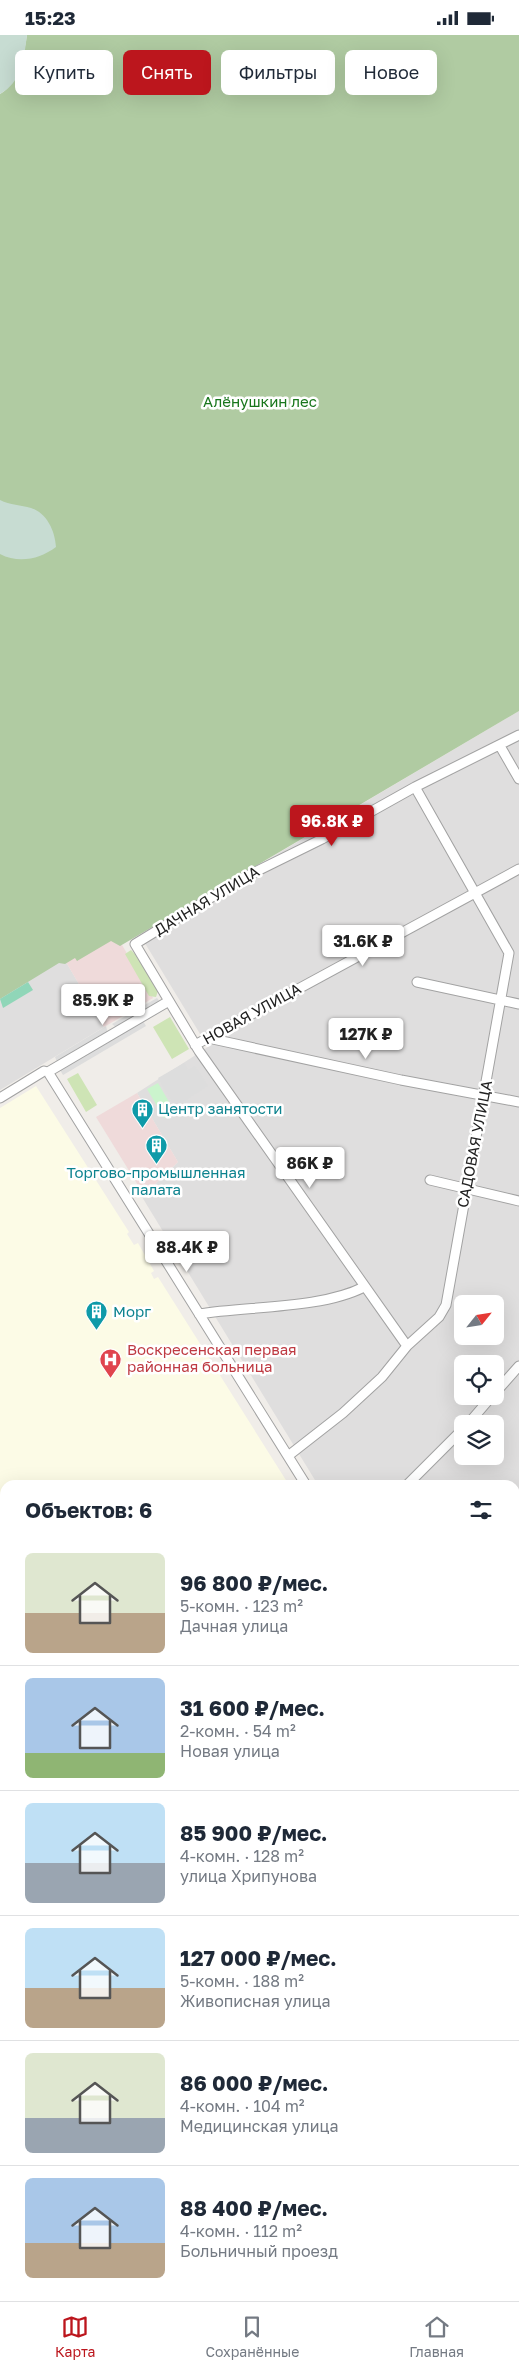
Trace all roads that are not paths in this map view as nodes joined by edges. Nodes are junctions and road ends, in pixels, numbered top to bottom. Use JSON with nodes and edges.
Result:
{"nodes":[{"id":1,"x":519,"y":735,"type":"edge"},
{"id":2,"x":500,"y":746,"type":"junction"},
{"id":3,"x":519,"y":779,"type":"edge"},
{"id":4,"x":415,"y":787,"type":"junction"},
{"id":5,"x":519,"y":869,"type":"edge"},
{"id":6,"x":476,"y":892,"type":"junction"},
{"id":7,"x":417,"y":981,"type":"dead end"},
{"id":8,"x":502,"y":1000,"type":"junction"},
{"id":9,"x":169,"y":1001,"type":"junction"},
{"id":10,"x":519,"y":1004,"type":"edge"},
{"id":11,"x":208,"y":1038,"type":"junction"},
{"id":12,"x":195,"y":1045,"type":"junction"},
{"id":13,"x":48,"y":1073,"type":"junction"},
{"id":14,"x":485,"y":1094,"type":"junction"},
{"id":15,"x":0,"y":1098,"type":"edge"},
{"id":16,"x":519,"y":1102,"type":"edge"},
{"id":17,"x":430,"y":1180,"type":"dead end"},
{"id":18,"x":466,"y":1189,"type":"junction"},
{"id":19,"x":519,"y":1201,"type":"edge"},
{"id":20,"x":364,"y":1287,"type":"junction"},
{"id":21,"x":199,"y":1314,"type":"junction"},
{"id":22,"x":407,"y":1345,"type":"junction"},
{"id":23,"x":519,"y":1366,"type":"edge"},
{"id":24,"x":504,"y":1383,"type":"edge"},
{"id":25,"x":484,"y":1405,"type":"edge"},
{"id":26,"x":476,"y":1415,"type":"edge"},
{"id":27,"x":454,"y":1437,"type":"edge"},
{"id":28,"x":288,"y":1457,"type":"junction"},
{"id":29,"x":303,"y":1480,"type":"edge"},
{"id":30,"x":412,"y":1480,"type":"edge"}],
"edges":[{"from":1,"to":2,"type":"street","name":"ДАЧНАЯ УЛИЦА"},
{"from":2,"to":3,"type":"street"},
{"from":2,"to":4,"type":"street","name":"ДАЧНАЯ УЛИЦА"},
{"from":4,"to":6,"type":"street","name":"САДОВАЯ УЛИЦА"},
{"from":4,"to":9,"type":"street","name":"ДАЧНАЯ УЛИЦА"},
{"from":5,"to":6,"type":"street","name":"НОВАЯ УЛИЦА"},
{"from":6,"to":8,"type":"street","name":"САДОВАЯ УЛИЦА"},
{"from":6,"to":11,"type":"street","name":"НОВАЯ УЛИЦА"},
{"from":7,"to":8,"type":"street"},
{"from":8,"to":10,"type":"street"},
{"from":8,"to":14,"type":"street","name":"САДОВАЯ УЛИЦА"},
{"from":9,"to":12,"type":"street"},
{"from":9,"to":13,"type":"street"},
{"from":11,"to":12,"type":"street","name":"НОВАЯ УЛИЦА"},
{"from":11,"to":14,"type":"street"},
{"from":12,"to":20,"type":"street"},
{"from":13,"to":15,"type":"street"},
{"from":13,"to":21,"type":"street"},
{"from":14,"to":16,"type":"street"},
{"from":14,"to":18,"type":"street","name":"САДОВАЯ УЛИЦА"},
{"from":17,"to":18,"type":"street"},
{"from":18,"to":19,"type":"street"},
{"from":18,"to":22,"type":"street","name":"САДОВАЯ УЛИЦА"},
{"from":20,"to":21,"type":"street"},
{"from":20,"to":22,"type":"street"},
{"from":21,"to":28,"type":"street"},
{"from":22,"to":28,"type":"street","name":"САДОВАЯ УЛИЦА"},
{"from":23,"to":24,"type":"street"},
{"from":25,"to":26,"type":"street"},
{"from":27,"to":30,"type":"street"},
{"from":28,"to":29,"type":"street"}]}
